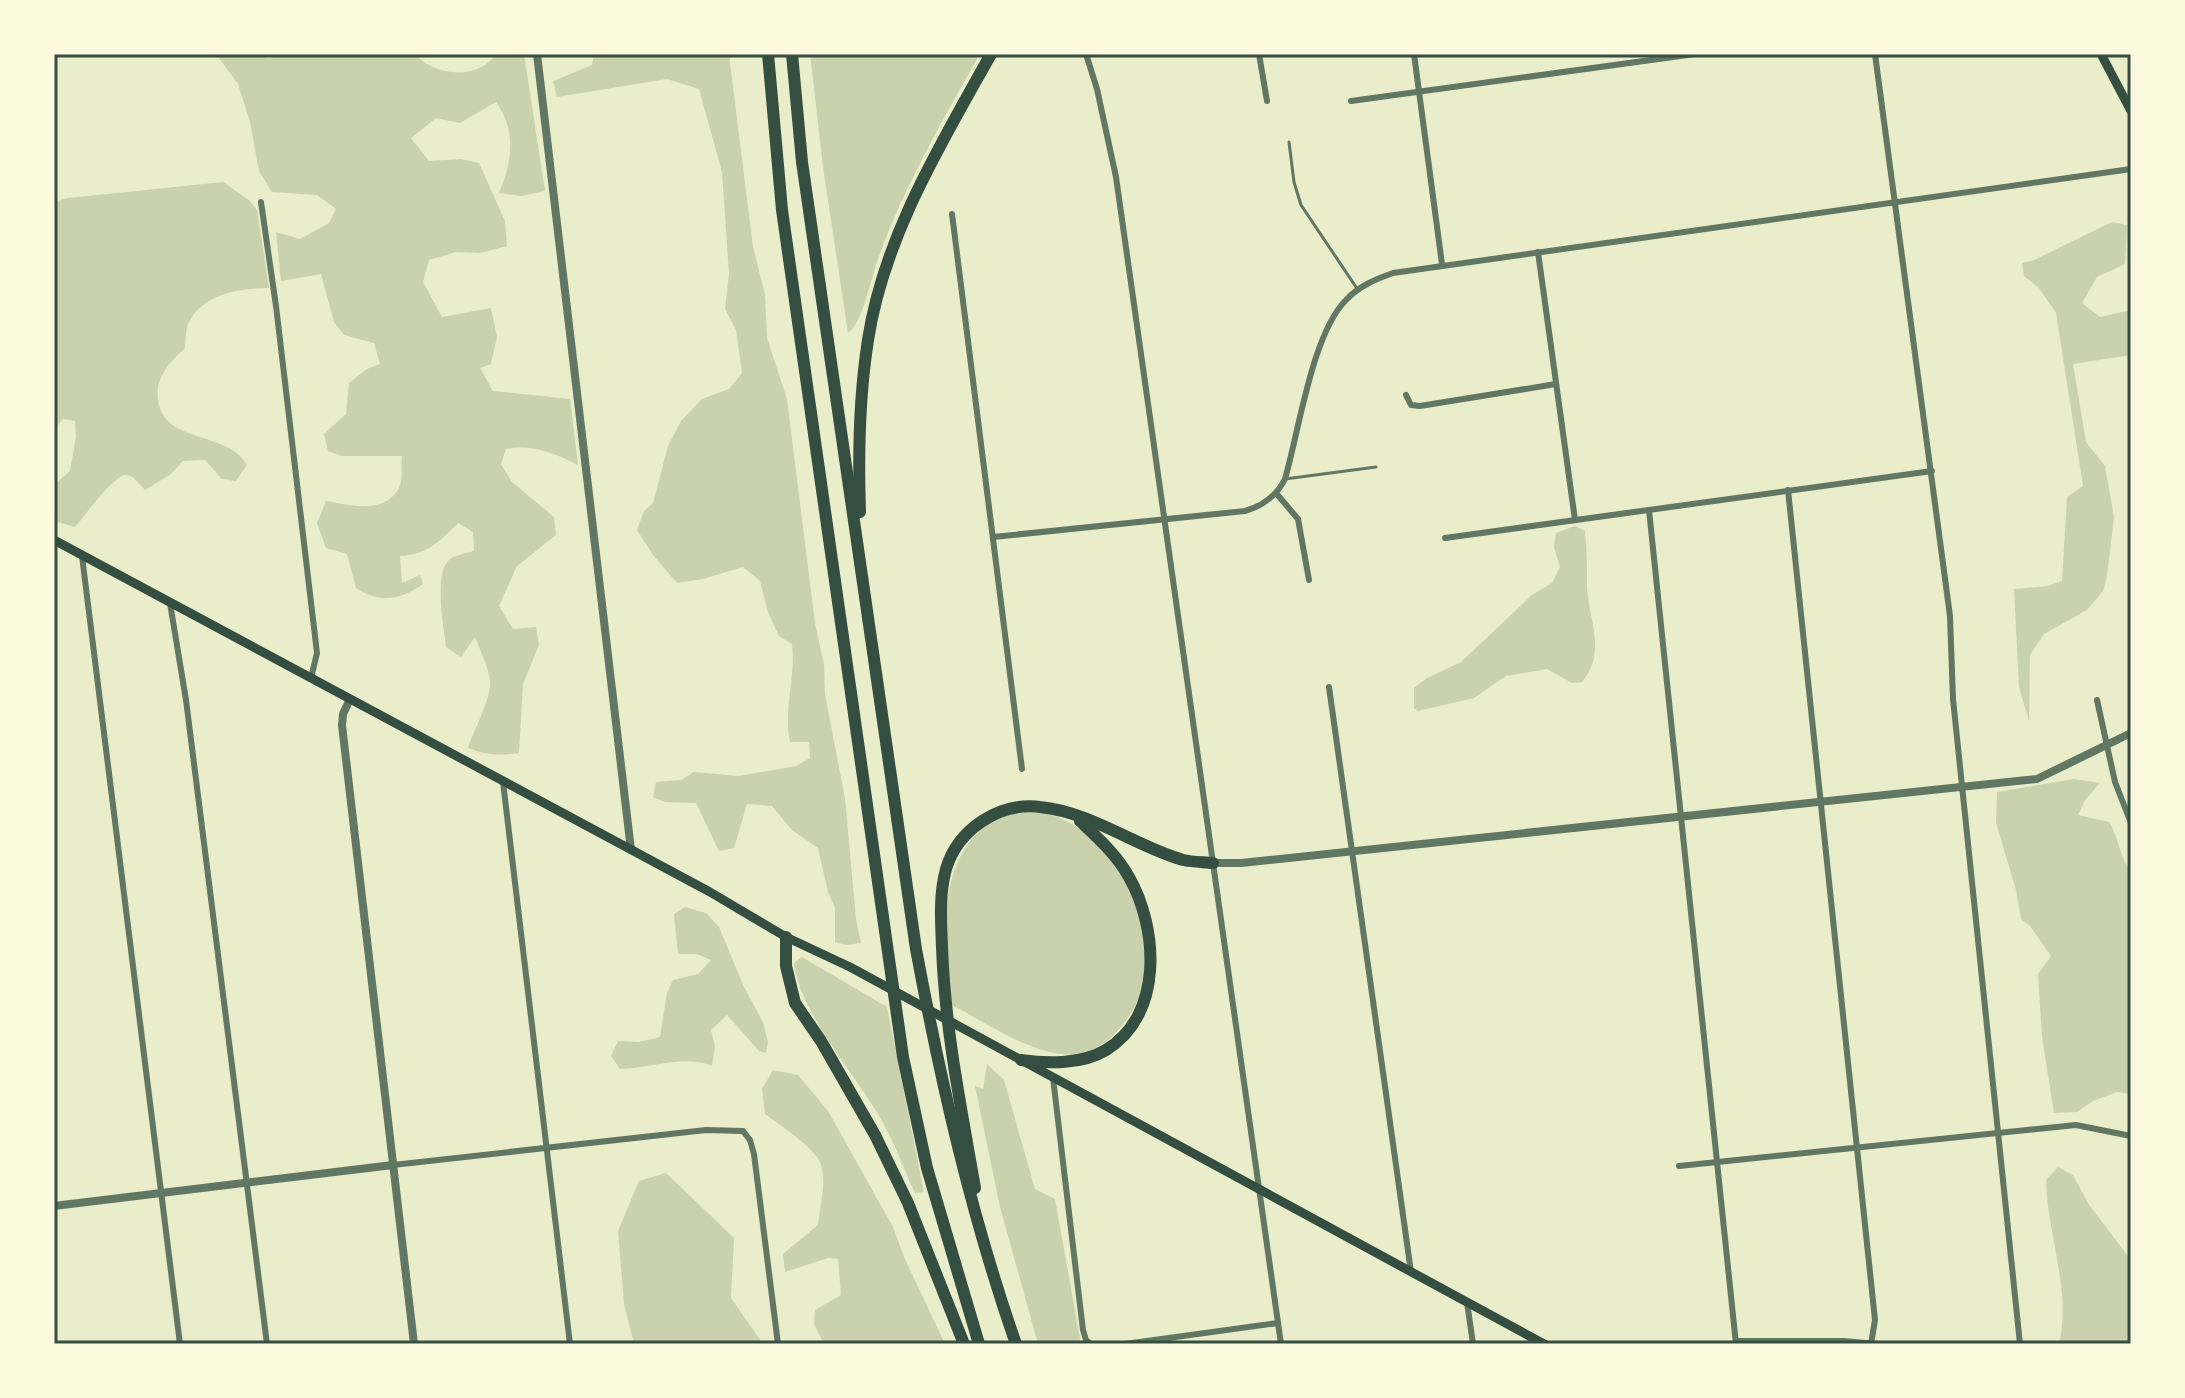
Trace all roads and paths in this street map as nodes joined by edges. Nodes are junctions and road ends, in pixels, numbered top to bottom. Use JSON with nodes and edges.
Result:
{"nodes":[{"id":1,"x":537,"y":54,"type":"edge"},
{"id":2,"x":792,"y":54,"type":"edge"},
{"id":3,"x":991,"y":54,"type":"edge"},
{"id":4,"x":1086,"y":54,"type":"edge"},
{"id":5,"x":1259,"y":54,"type":"edge"},
{"id":6,"x":1414,"y":54,"type":"edge"},
{"id":7,"x":1695,"y":54,"type":"edge"},
{"id":8,"x":1875,"y":54,"type":"edge"},
{"id":9,"x":2101,"y":54,"type":"edge"},
{"id":10,"x":767,"y":56,"type":"edge"},
{"id":11,"x":1419,"y":92,"type":"junction"},
{"id":12,"x":1267,"y":101,"type":"dead end"},
{"id":13,"x":1351,"y":101,"type":"dead end"},
{"id":14,"x":2131,"y":111,"type":"edge"},
{"id":15,"x":1289,"y":142,"type":"dead end"},
{"id":16,"x":2131,"y":169,"type":"edge"},
{"id":17,"x":261,"y":202,"type":"dead end"},
{"id":18,"x":1896,"y":203,"type":"junction"},
{"id":19,"x":952,"y":214,"type":"dead end"},
{"id":20,"x":1538,"y":252,"type":"junction"},
{"id":21,"x":1442,"y":264,"type":"junction"},
{"id":22,"x":1358,"y":290,"type":"junction"},
{"id":23,"x":1556,"y":384,"type":"junction"},
{"id":24,"x":1406,"y":395,"type":"dead end"},
{"id":25,"x":1376,"y":467,"type":"dead end"},
{"id":26,"x":1932,"y":471,"type":"junction"},
{"id":27,"x":1285,"y":479,"type":"junction"},
{"id":28,"x":1788,"y":490,"type":"junction"},
{"id":29,"x":1276,"y":493,"type":"junction"},
{"id":30,"x":1649,"y":510,"type":"junction"},
{"id":31,"x":1164,"y":519,"type":"junction"},
{"id":32,"x":1575,"y":520,"type":"junction"},
{"id":33,"x":993,"y":537,"type":"junction"},
{"id":34,"x":1445,"y":538,"type":"dead end"},
{"id":35,"x":54,"y":540,"type":"edge"},
{"id":36,"x":82,"y":556,"type":"junction"},
{"id":37,"x":862,"y":567,"type":"junction"},
{"id":38,"x":1309,"y":580,"type":"dead end"},
{"id":39,"x":170,"y":603,"type":"junction"},
{"id":40,"x":311,"y":678,"type":"junction"},
{"id":41,"x":1329,"y":687,"type":"dead end"},
{"id":42,"x":350,"y":699,"type":"junction"},
{"id":43,"x":2097,"y":700,"type":"dead end"},
{"id":44,"x":2131,"y":733,"type":"edge"},
{"id":45,"x":2109,"y":744,"type":"junction"},
{"id":46,"x":1022,"y":769,"type":"dead end"},
{"id":47,"x":503,"y":782,"type":"junction"},
{"id":48,"x":1962,"y":787,"type":"junction"},
{"id":49,"x":1821,"y":802,"type":"junction"},
{"id":50,"x":1075,"y":816,"type":"junction"},
{"id":51,"x":1681,"y":817,"type":"junction"},
{"id":52,"x":2131,"y":823,"type":"edge"},
{"id":53,"x":631,"y":850,"type":"junction"},
{"id":54,"x":1352,"y":851,"type":"junction"},
{"id":55,"x":1213,"y":863,"type":"junction"},
{"id":56,"x":786,"y":937,"type":"junction"},
{"id":57,"x":1021,"y":1060,"type":"junction"},
{"id":58,"x":1053,"y":1078,"type":"junction"},
{"id":59,"x":1998,"y":1133,"type":"junction"},
{"id":60,"x":2131,"y":1136,"type":"edge"},
{"id":61,"x":545,"y":1147,"type":"junction"},
{"id":62,"x":1857,"y":1148,"type":"junction"},
{"id":63,"x":1717,"y":1162,"type":"junction"},
{"id":64,"x":393,"y":1165,"type":"junction"},
{"id":65,"x":1679,"y":1166,"type":"dead end"},
{"id":66,"x":246,"y":1184,"type":"junction"},
{"id":67,"x":1261,"y":1191,"type":"junction"},
{"id":68,"x":161,"y":1194,"type":"junction"},
{"id":69,"x":54,"y":1206,"type":"edge"},
{"id":70,"x":986,"y":1250,"type":"junction"},
{"id":71,"x":1411,"y":1272,"type":"junction"},
{"id":72,"x":1467,"y":1302,"type":"junction"},
{"id":73,"x":1278,"y":1323,"type":"junction"},
{"id":74,"x":1088,"y":1342,"type":"edge"},
{"id":75,"x":1736,"y":1343,"type":"edge"},
{"id":76,"x":1874,"y":1343,"type":"edge"},
{"id":77,"x":180,"y":1344,"type":"edge"},
{"id":78,"x":267,"y":1344,"type":"edge"},
{"id":79,"x":414,"y":1344,"type":"edge"},
{"id":80,"x":570,"y":1344,"type":"edge"},
{"id":81,"x":778,"y":1344,"type":"edge"},
{"id":82,"x":964,"y":1344,"type":"edge"},
{"id":83,"x":979,"y":1344,"type":"edge"},
{"id":84,"x":1016,"y":1344,"type":"edge"},
{"id":85,"x":1125,"y":1344,"type":"edge"},
{"id":86,"x":1281,"y":1344,"type":"edge"},
{"id":87,"x":1473,"y":1344,"type":"edge"},
{"id":88,"x":1544,"y":1344,"type":"edge"},
{"id":89,"x":2020,"y":1344,"type":"edge"}],
"edges":[{"from":1,"to":53,"type":"street"},
{"from":2,"to":37,"type":"highway"},
{"from":3,"to":37,"type":"highway"},
{"from":4,"to":31,"type":"street"},
{"from":5,"to":12,"type":"street"},
{"from":6,"to":11,"type":"street"},
{"from":7,"to":11,"type":"street"},
{"from":8,"to":18,"type":"street"},
{"from":9,"to":14,"type":"main road"},
{"from":10,"to":83,"type":"highway"},
{"from":11,"to":13,"type":"street"},
{"from":11,"to":21,"type":"street"},
{"from":15,"to":22,"type":"lane"},
{"from":16,"to":18,"type":"street"},
{"from":17,"to":40,"type":"street"},
{"from":18,"to":20,"type":"street"},
{"from":18,"to":26,"type":"street"},
{"from":19,"to":33,"type":"street"},
{"from":20,"to":21,"type":"street"},
{"from":20,"to":23,"type":"street"},
{"from":21,"to":22,"type":"street"},
{"from":22,"to":27,"type":"street"},
{"from":23,"to":24,"type":"street"},
{"from":23,"to":32,"type":"street"},
{"from":25,"to":27,"type":"lane"},
{"from":26,"to":28,"type":"street"},
{"from":26,"to":48,"type":"street"},
{"from":27,"to":29,"type":"street"},
{"from":28,"to":30,"type":"street"},
{"from":28,"to":49,"type":"street"},
{"from":29,"to":31,"type":"street"},
{"from":29,"to":38,"type":"street"},
{"from":30,"to":32,"type":"street"},
{"from":30,"to":51,"type":"street"},
{"from":31,"to":33,"type":"street"},
{"from":31,"to":55,"type":"street"},
{"from":32,"to":34,"type":"street"},
{"from":33,"to":46,"type":"street"},
{"from":35,"to":36,"type":"main road"},
{"from":36,"to":39,"type":"main road"},
{"from":36,"to":68,"type":"street"},
{"from":37,"to":70,"type":"highway"},
{"from":39,"to":40,"type":"main road"},
{"from":39,"to":66,"type":"street"},
{"from":40,"to":42,"type":"main road"},
{"from":41,"to":54,"type":"street"},
{"from":42,"to":47,"type":"main road"},
{"from":42,"to":64,"type":"street"},
{"from":43,"to":45,"type":"street"},
{"from":44,"to":45,"type":"street"},
{"from":45,"to":48,"type":"street"},
{"from":45,"to":52,"type":"street"},
{"from":47,"to":53,"type":"main road"},
{"from":47,"to":61,"type":"street"},
{"from":48,"to":49,"type":"street"},
{"from":48,"to":59,"type":"street"},
{"from":49,"to":51,"type":"street"},
{"from":49,"to":62,"type":"street"},
{"from":50,"to":55,"type":"highway"},
{"from":50,"to":57,"type":"highway"},
{"from":50,"to":70,"type":"highway"},
{"from":51,"to":54,"type":"street"},
{"from":51,"to":63,"type":"street"},
{"from":53,"to":56,"type":"main road"},
{"from":54,"to":55,"type":"street"},
{"from":54,"to":71,"type":"street"},
{"from":55,"to":67,"type":"street"},
{"from":56,"to":57,"type":"main road"},
{"from":56,"to":82,"type":"highway"},
{"from":57,"to":58,"type":"main road"},
{"from":58,"to":67,"type":"main road"},
{"from":58,"to":74,"type":"street"},
{"from":59,"to":60,"type":"street"},
{"from":59,"to":62,"type":"street"},
{"from":59,"to":89,"type":"street"},
{"from":61,"to":64,"type":"street"},
{"from":61,"to":80,"type":"street"},
{"from":61,"to":81,"type":"street"},
{"from":62,"to":63,"type":"street"},
{"from":62,"to":76,"type":"street"},
{"from":63,"to":65,"type":"street"},
{"from":63,"to":75,"type":"street"},
{"from":64,"to":66,"type":"street"},
{"from":64,"to":79,"type":"street"},
{"from":66,"to":68,"type":"street"},
{"from":66,"to":78,"type":"street"},
{"from":67,"to":71,"type":"main road"},
{"from":67,"to":73,"type":"street"},
{"from":68,"to":69,"type":"street"},
{"from":68,"to":77,"type":"street"},
{"from":70,"to":84,"type":"highway"},
{"from":71,"to":72,"type":"main road"},
{"from":72,"to":87,"type":"street"},
{"from":72,"to":88,"type":"main road"},
{"from":73,"to":85,"type":"street"},
{"from":73,"to":86,"type":"street"},
{"from":75,"to":76,"type":"street"}]}
